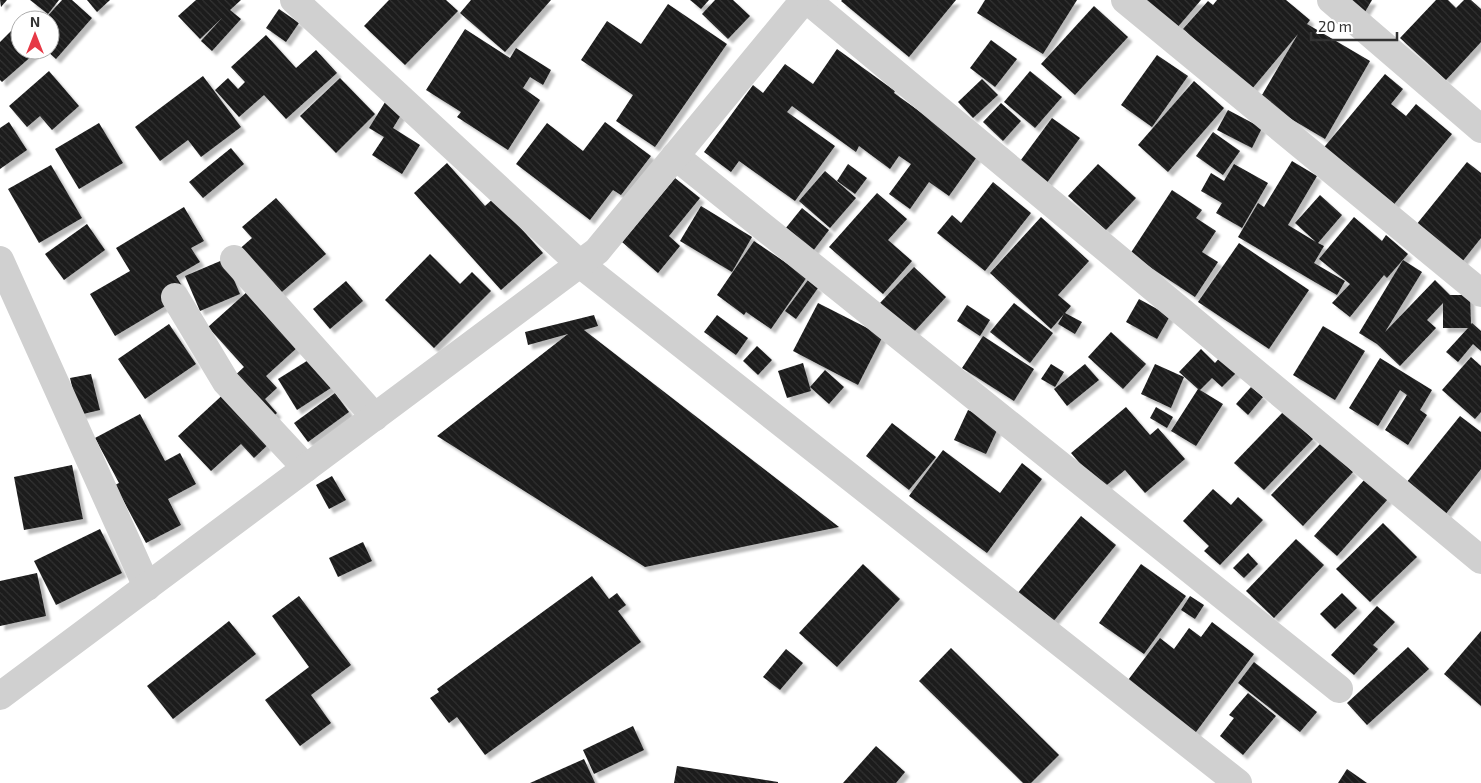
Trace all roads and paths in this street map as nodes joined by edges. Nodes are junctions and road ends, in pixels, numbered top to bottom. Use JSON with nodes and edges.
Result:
{"nodes":[{"id":1,"x":294,"y":0,"type":"edge"},
{"id":2,"x":806,"y":0,"type":"edge"},
{"id":3,"x":1125,"y":0,"type":"edge"},
{"id":4,"x":1331,"y":0,"type":"edge"},
{"id":5,"x":1481,"y":129,"type":"edge"},
{"id":6,"x":675,"y":156,"type":"junction"},
{"id":7,"x":234,"y":259,"type":"dead end"},
{"id":8,"x":0,"y":260,"type":"edge"},
{"id":9,"x":580,"y":264,"type":"junction"},
{"id":10,"x":7,"y":293,"type":"edge"},
{"id":11,"x":1481,"y":293,"type":"edge"},
{"id":12,"x":175,"y":297,"type":"dead end"},
{"id":13,"x":375,"y":417,"type":"junction"},
{"id":14,"x":306,"y":468,"type":"junction"},
{"id":15,"x":1481,"y":560,"type":"edge"},
{"id":16,"x":147,"y":587,"type":"junction"},
{"id":17,"x":1339,"y":689,"type":"dead end"},
{"id":18,"x":0,"y":696,"type":"edge"},
{"id":19,"x":1238,"y":783,"type":"edge"}],
"edges":[{"from":1,"to":9,"type":"street"},
{"from":2,"to":6,"type":"street"},
{"from":2,"to":15,"type":"street"},
{"from":3,"to":11,"type":"street"},
{"from":4,"to":5,"type":"street"},
{"from":6,"to":9,"type":"street"},
{"from":6,"to":17,"type":"street"},
{"from":7,"to":13,"type":"street"},
{"from":8,"to":10,"type":"street"},
{"from":9,"to":13,"type":"street"},
{"from":9,"to":19,"type":"street"},
{"from":10,"to":16,"type":"street"},
{"from":12,"to":14,"type":"street"},
{"from":13,"to":14,"type":"street"},
{"from":14,"to":16,"type":"street"},
{"from":16,"to":18,"type":"street"}]}
